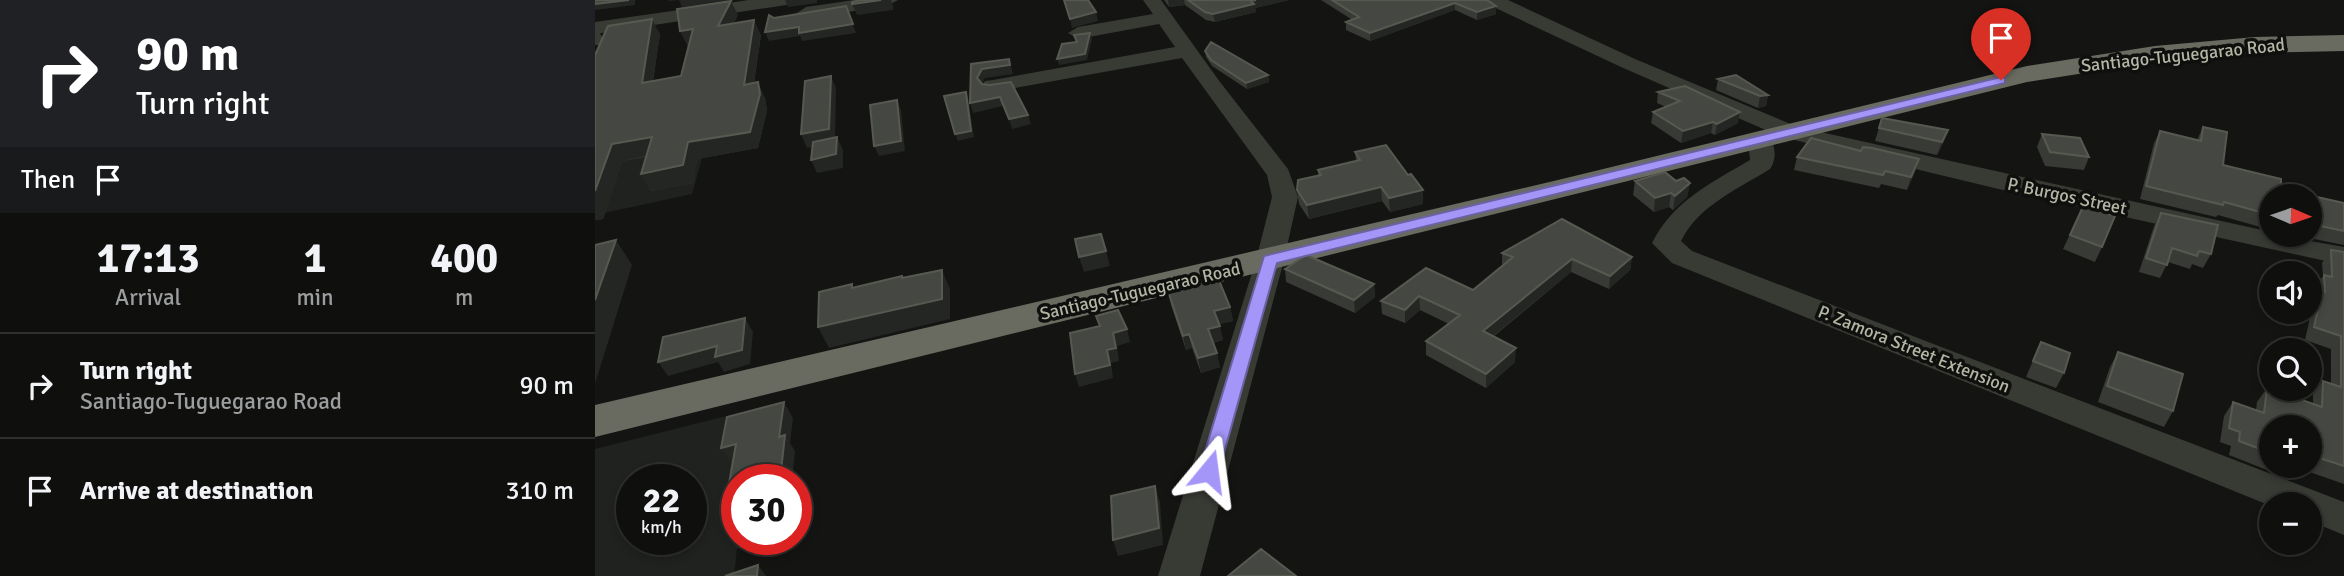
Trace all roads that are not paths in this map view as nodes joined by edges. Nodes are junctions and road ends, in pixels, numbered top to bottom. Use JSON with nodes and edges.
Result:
{"nodes":[{"id":1,"x":889,"y":0,"type":"edge"},
{"id":2,"x":1493,"y":0,"type":"edge"},
{"id":3,"x":782,"y":8,"type":"edge"},
{"id":4,"x":1158,"y":9,"type":"edge"},
{"id":5,"x":595,"y":28,"type":"edge"},
{"id":6,"x":1078,"y":33,"type":"edge"},
{"id":7,"x":2344,"y":43,"type":"edge"},
{"id":8,"x":1186,"y":51,"type":"junction"},
{"id":9,"x":993,"y":86,"type":"edge"},
{"id":10,"x":1775,"y":136,"type":"junction"},
{"id":11,"x":2344,"y":256,"type":"edge"},
{"id":12,"x":1270,"y":260,"type":"junction"},
{"id":13,"x":595,"y":421,"type":"edge"},
{"id":14,"x":2275,"y":492,"type":"edge"},
{"id":15,"x":2322,"y":510,"type":"edge"},
{"id":16,"x":2344,"y":519,"type":"edge"},
{"id":17,"x":1179,"y":576,"type":"edge"}],
"edges":[{"from":1,"to":3,"type":"street"},
{"from":2,"to":10,"type":"street","name":"P. Burgos Street"},
{"from":3,"to":5,"type":"street"},
{"from":4,"to":6,"type":"street"},
{"from":4,"to":8,"type":"street"},
{"from":7,"to":10,"type":"highway","name":"Santiago-Tuguegarao Road"},
{"from":8,"to":9,"type":"street"},
{"from":8,"to":12,"type":"street"},
{"from":10,"to":11,"type":"street","name":"P. Burgos Street"},
{"from":10,"to":12,"type":"highway","name":"Santiago-Tuguegarao Road"},
{"from":10,"to":14,"type":"street","name":"P. Zamora Street Extension"},
{"from":12,"to":13,"type":"highway","name":"Santiago-Tuguegarao Road"},
{"from":12,"to":17,"type":"street"},
{"from":15,"to":16,"type":"street","name":"P. Zamora Street Extension"}]}
